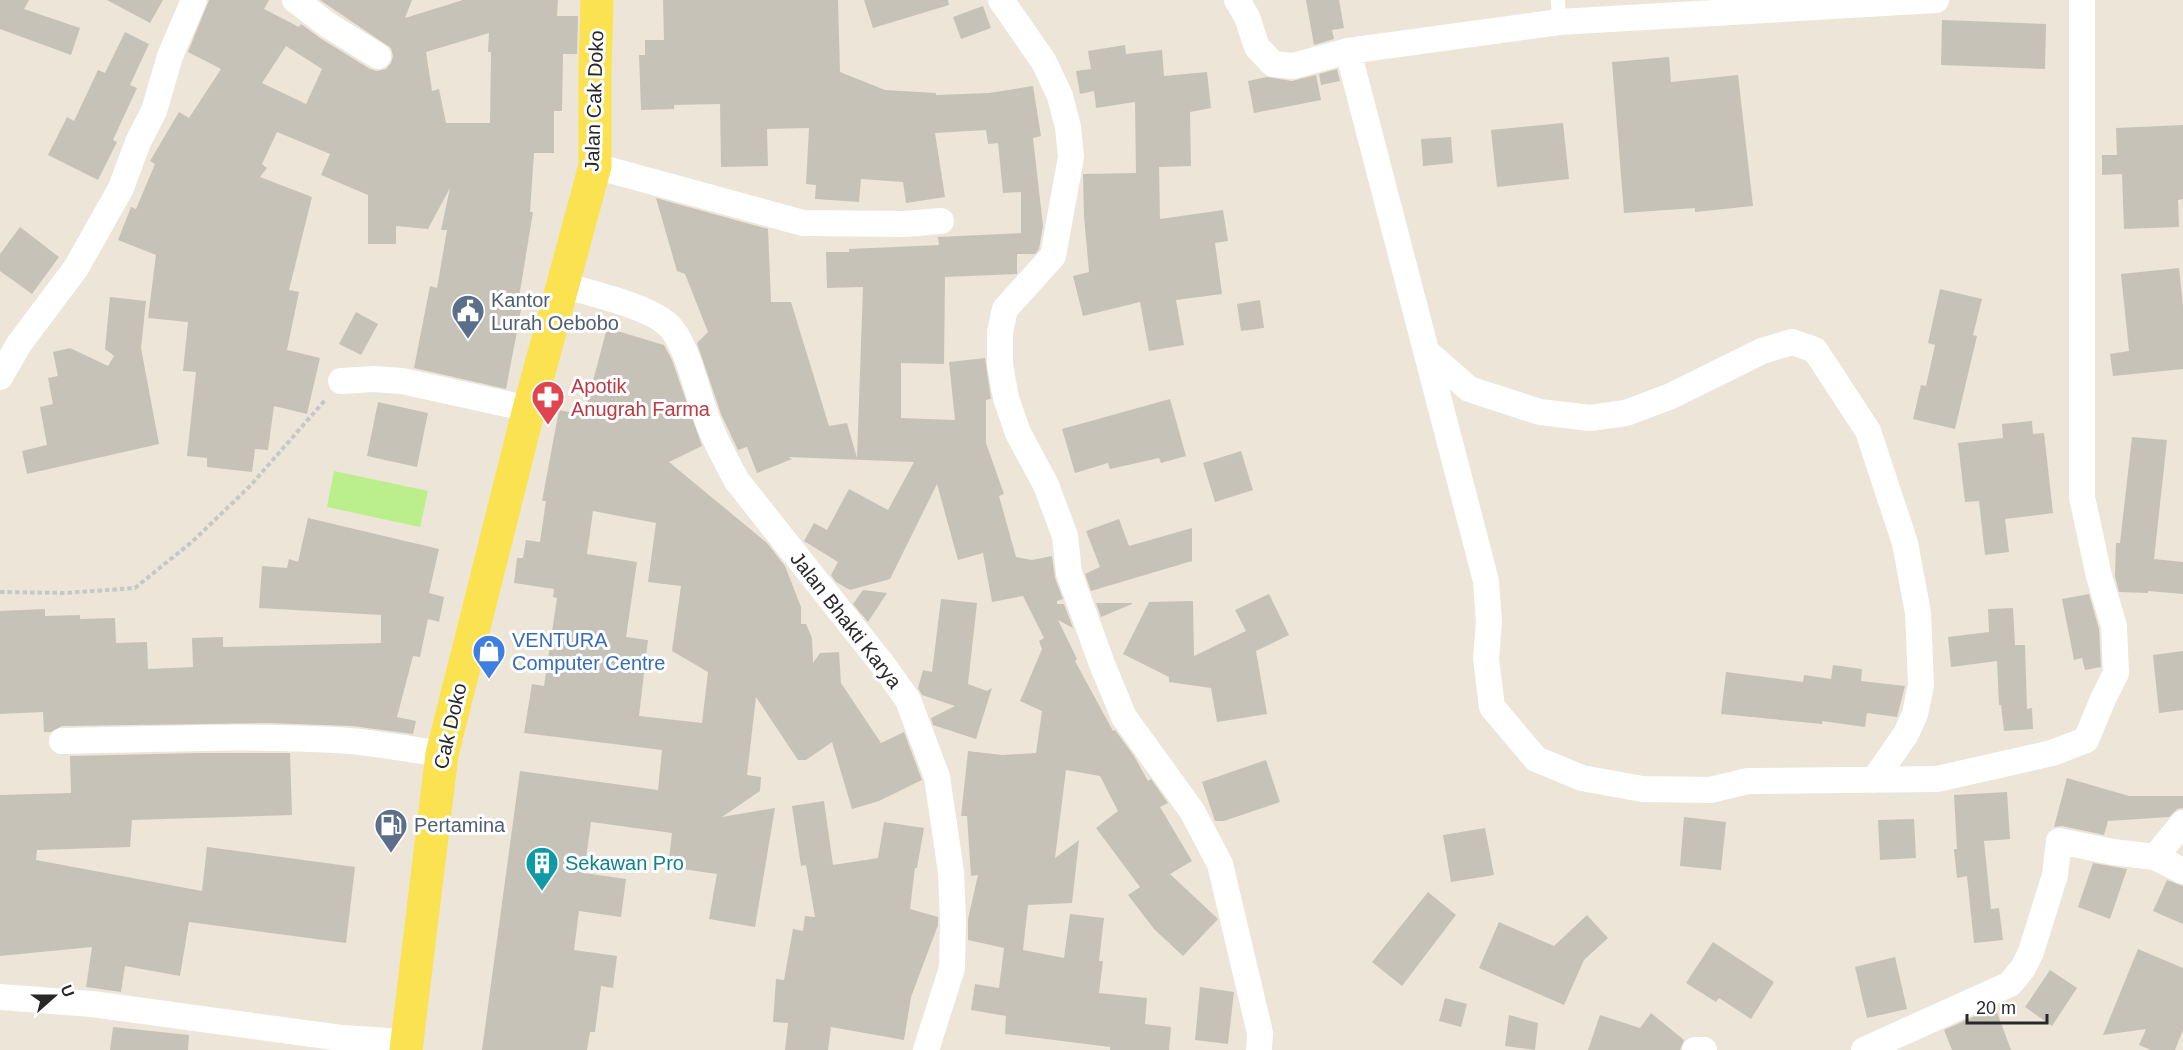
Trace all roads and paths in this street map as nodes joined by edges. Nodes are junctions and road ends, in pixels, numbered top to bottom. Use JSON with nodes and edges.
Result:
{"nodes":[{"id":1,"x":194,"y":0,"type":"edge"},
{"id":2,"x":294,"y":0,"type":"edge"},
{"id":3,"x":597,"y":0,"type":"edge"},
{"id":4,"x":1001,"y":0,"type":"edge"},
{"id":5,"x":1237,"y":0,"type":"edge"},
{"id":6,"x":1936,"y":0,"type":"edge"},
{"id":7,"x":2082,"y":0,"type":"edge"},
{"id":8,"x":1558,"y":11,"type":"edge"},
{"id":9,"x":1348,"y":51,"type":"junction"},
{"id":10,"x":378,"y":56,"type":"dead end"},
{"id":11,"x":596,"y":166,"type":"junction"},
{"id":12,"x":941,"y":221,"type":"dead end"},
{"id":13,"x":563,"y":285,"type":"junction"},
{"id":14,"x":1428,"y":353,"type":"junction"},
{"id":15,"x":0,"y":377,"type":"edge"},
{"id":16,"x":341,"y":381,"type":"joint"},
{"id":17,"x":529,"y":409,"type":"junction"},
{"id":18,"x":0,"y":592,"type":"edge"},
{"id":19,"x":62,"y":741,"type":"dead end"},
{"id":20,"x":442,"y":754,"type":"junction"},
{"id":21,"x":1874,"y":780,"type":"junction"},
{"id":22,"x":2183,"y":823,"type":"edge"},
{"id":23,"x":2155,"y":857,"type":"junction"},
{"id":24,"x":2183,"y":871,"type":"edge"},
{"id":25,"x":0,"y":997,"type":"edge"},
{"id":26,"x":406,"y":1046,"type":"edge"},
{"id":27,"x":926,"y":1050,"type":"edge"},
{"id":28,"x":1259,"y":1050,"type":"edge"},
{"id":29,"x":1695,"y":1050,"type":"edge"},
{"id":30,"x":1704,"y":1050,"type":"edge"},
{"id":31,"x":1864,"y":1050,"type":"edge"}],
"edges":[{"from":1,"to":15,"type":"street"},
{"from":2,"to":10,"type":"street"},
{"from":3,"to":11,"type":"main road","name":"Jalan Cak Doko"},
{"from":4,"to":28,"type":"street"},
{"from":5,"to":9,"type":"street"},
{"from":6,"to":8,"type":"street"},
{"from":7,"to":21,"type":"street"},
{"from":8,"to":9,"type":"street"},
{"from":9,"to":14,"type":"street"},
{"from":11,"to":12,"type":"street"},
{"from":11,"to":13,"type":"main road","name":"Jalan Cak Doko"},
{"from":13,"to":17,"type":"main road","name":"Jalan Cak Doko"},
{"from":13,"to":27,"type":"street","name":"Jalan Bhakti Karya"},
{"from":14,"to":21,"type":"street"},
{"from":14,"to":21,"type":"street"},
{"from":16,"to":17,"type":"street"},
{"from":16,"to":18,"type":"path"},
{"from":17,"to":20,"type":"main road","name":"Cak Doko"},
{"from":19,"to":20,"type":"street"},
{"from":20,"to":26,"type":"main road","name":"Cak Doko"},
{"from":22,"to":23,"type":"street"},
{"from":23,"to":24,"type":"street"},
{"from":23,"to":31,"type":"street"},
{"from":25,"to":26,"type":"street"},
{"from":29,"to":30,"type":"street"}]}
